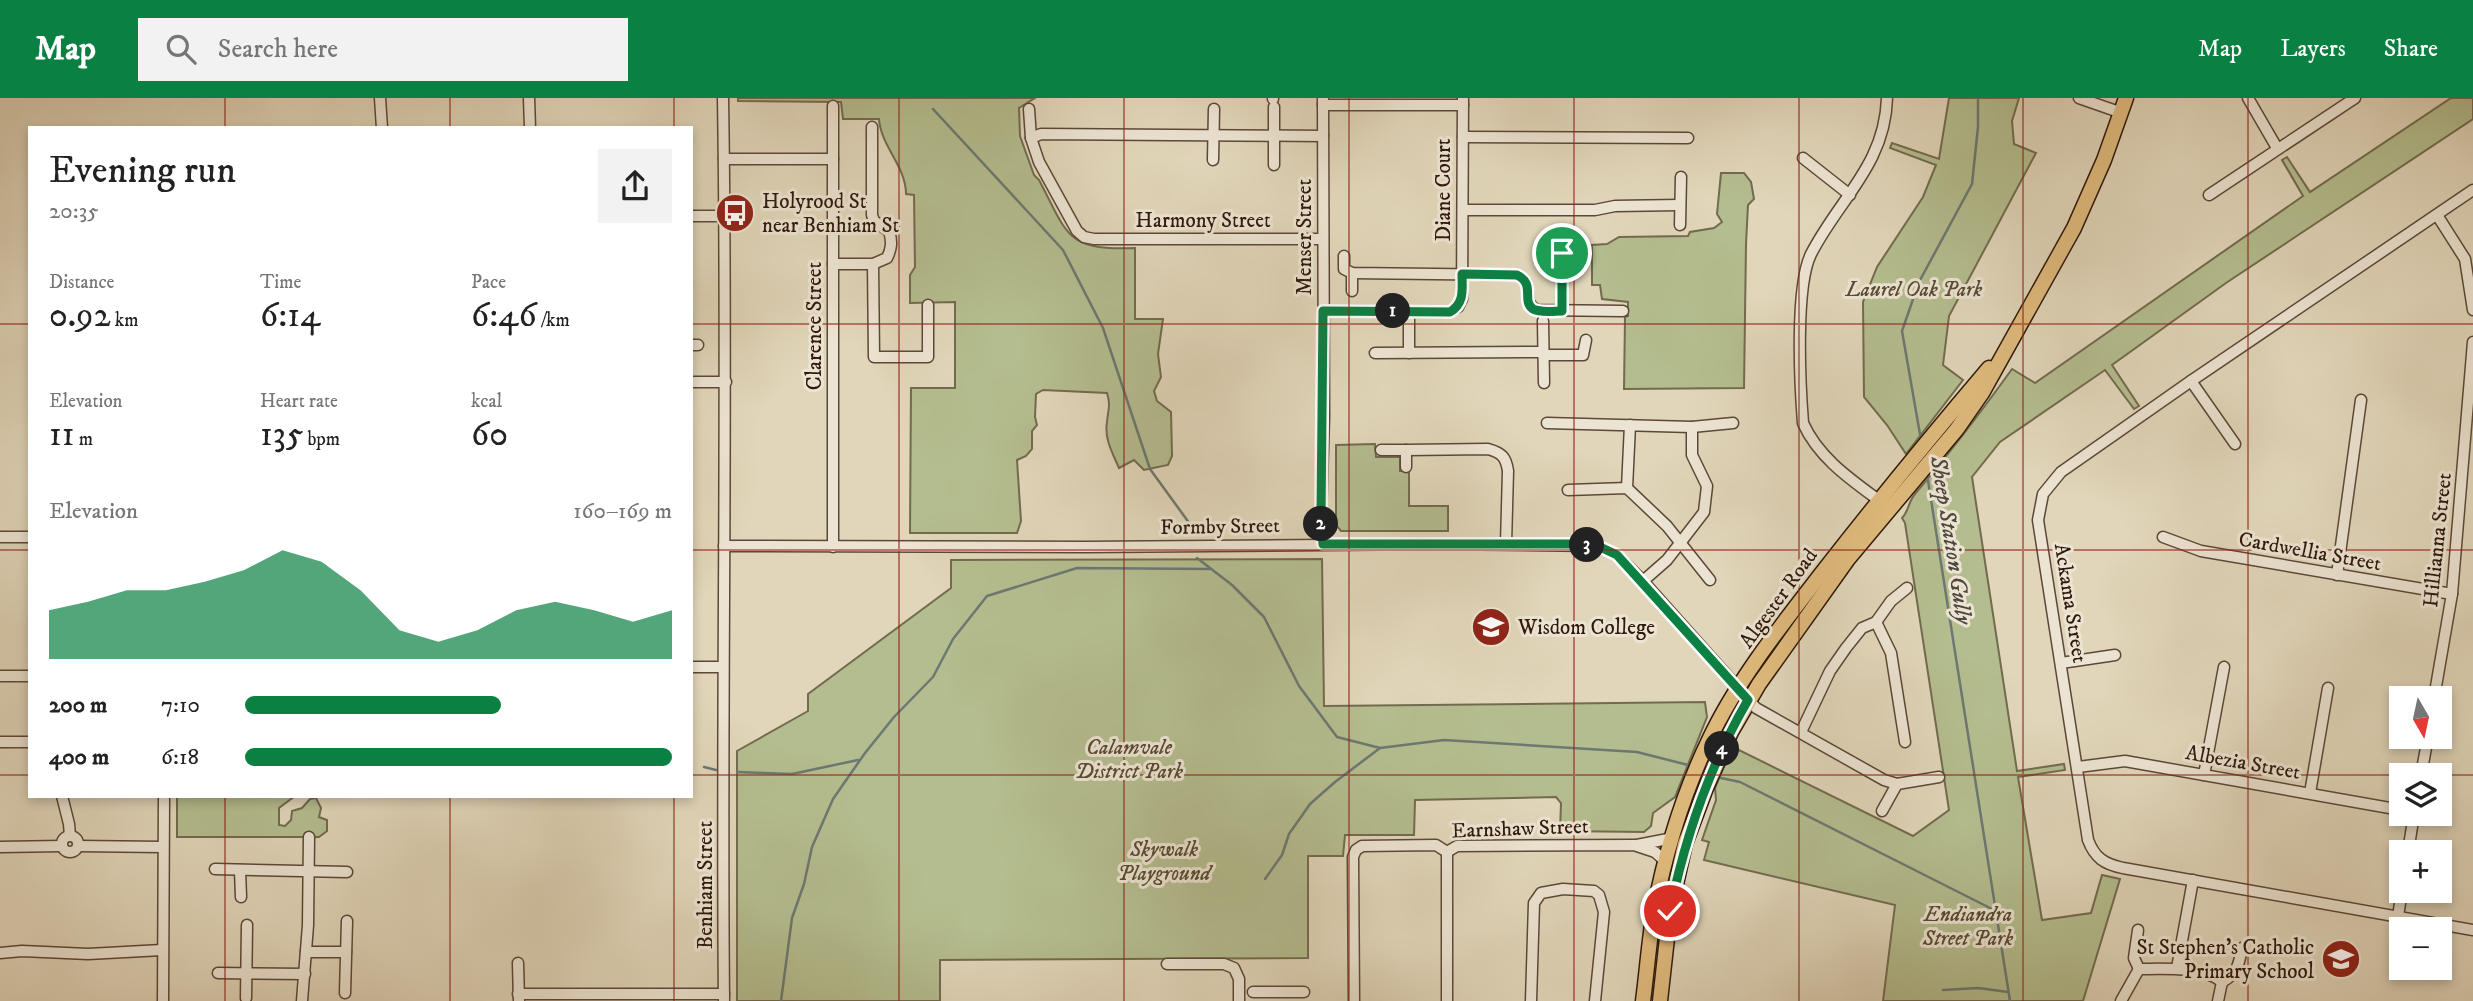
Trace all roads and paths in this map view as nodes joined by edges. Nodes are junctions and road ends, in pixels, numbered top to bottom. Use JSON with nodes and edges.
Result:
{"nodes":[{"id":1,"x":380,"y":98,"type":"edge"},
{"id":2,"x":529,"y":98,"type":"edge"},
{"id":3,"x":723,"y":98,"type":"edge"},
{"id":4,"x":1887,"y":98,"type":"edge"},
{"id":5,"x":2079,"y":98,"type":"edge"},
{"id":6,"x":2126,"y":98,"type":"edge"},
{"id":7,"x":2248,"y":98,"type":"edge"},
{"id":8,"x":2355,"y":98,"type":"edge"},
{"id":9,"x":1273,"y":101,"type":"edge"},
{"id":10,"x":1323,"y":101,"type":"edge"},
{"id":11,"x":1463,"y":101,"type":"edge"},
{"id":12,"x":833,"y":106,"type":"dead end"},
{"id":13,"x":1028,"y":109,"type":"dead end"},
{"id":14,"x":1214,"y":109,"type":"dead end"},
{"id":15,"x":2122,"y":113,"type":"junction"},
{"id":16,"x":382,"y":126,"type":"edge"},
{"id":17,"x":530,"y":126,"type":"edge"},
{"id":18,"x":872,"y":127,"type":"dead end"},
{"id":19,"x":1323,"y":136,"type":"junction"},
{"id":20,"x":1213,"y":137,"type":"junction"},
{"id":21,"x":1273,"y":137,"type":"junction"},
{"id":22,"x":1463,"y":137,"type":"junction"},
{"id":23,"x":1031,"y":138,"type":"junction"},
{"id":24,"x":1688,"y":138,"type":"dead end"},
{"id":25,"x":2277,"y":148,"type":"junction"},
{"id":26,"x":724,"y":159,"type":"junction"},
{"id":27,"x":833,"y":159,"type":"junction"},
{"id":28,"x":1803,"y":159,"type":"dead end"},
{"id":29,"x":1213,"y":160,"type":"dead end"},
{"id":30,"x":1274,"y":164,"type":"dead end"},
{"id":31,"x":1681,"y":177,"type":"dead end"},
{"id":32,"x":2473,"y":190,"type":"edge"},
{"id":33,"x":1850,"y":195,"type":"junction"},
{"id":34,"x":2209,"y":195,"type":"dead end"},
{"id":35,"x":1680,"y":205,"type":"junction"},
{"id":36,"x":1463,"y":210,"type":"junction"},
{"id":37,"x":2437,"y":215,"type":"junction"},
{"id":38,"x":693,"y":216,"type":"edge"},
{"id":39,"x":724,"y":216,"type":"junction"},
{"id":40,"x":1680,"y":225,"type":"dead end"},
{"id":41,"x":1323,"y":239,"type":"junction"},
{"id":42,"x":1562,"y":253,"type":"dead end"},
{"id":43,"x":1344,"y":256,"type":"dead end"},
{"id":44,"x":833,"y":264,"type":"junction"},
{"id":45,"x":873,"y":264,"type":"junction"},
{"id":46,"x":1352,"y":273,"type":"junction"},
{"id":47,"x":1462,"y":274,"type":"junction"},
{"id":48,"x":1352,"y":291,"type":"dead end"},
{"id":49,"x":928,"y":304,"type":"dead end"},
{"id":50,"x":2473,"y":310,"type":"edge"},
{"id":51,"x":1323,"y":311,"type":"junction"},
{"id":52,"x":1562,"y":311,"type":"junction"},
{"id":53,"x":1623,"y":311,"type":"dead end"},
{"id":54,"x":1409,"y":312,"type":"junction"},
{"id":55,"x":1543,"y":321,"type":"dead end"},
{"id":56,"x":1586,"y":340,"type":"dead end"},
{"id":57,"x":2473,"y":342,"type":"edge"},
{"id":58,"x":2010,"y":343,"type":"junction"},
{"id":59,"x":1375,"y":353,"type":"dead end"},
{"id":60,"x":1409,"y":353,"type":"junction"},
{"id":61,"x":1543,"y":354,"type":"junction"},
{"id":62,"x":2191,"y":381,"type":"junction"},
{"id":63,"x":693,"y":382,"type":"edge"},
{"id":64,"x":726,"y":382,"type":"junction"},
{"id":65,"x":1544,"y":383,"type":"dead end"},
{"id":66,"x":2361,"y":400,"type":"dead end"},
{"id":67,"x":1547,"y":423,"type":"dead end"},
{"id":68,"x":1733,"y":423,"type":"dead end"},
{"id":69,"x":1630,"y":425,"type":"junction"},
{"id":70,"x":1692,"y":427,"type":"junction"},
{"id":71,"x":2235,"y":444,"type":"dead end"},
{"id":72,"x":1381,"y":450,"type":"dead end"},
{"id":73,"x":1406,"y":450,"type":"junction"},
{"id":74,"x":1406,"y":467,"type":"dead end"},
{"id":75,"x":1912,"y":472,"type":"junction"},
{"id":76,"x":1627,"y":488,"type":"junction"},
{"id":77,"x":1568,"y":490,"type":"dead end"},
{"id":78,"x":1884,"y":504,"type":"junction"},
{"id":79,"x":0,"y":537,"type":"edge"},
{"id":80,"x":28,"y":537,"type":"edge"},
{"id":81,"x":2163,"y":537,"type":"dead end"},
{"id":82,"x":1323,"y":544,"type":"junction"},
{"id":83,"x":1506,"y":544,"type":"junction"},
{"id":84,"x":1680,"y":544,"type":"junction"},
{"id":85,"x":724,"y":546,"type":"junction"},
{"id":86,"x":833,"y":547,"type":"junction"},
{"id":87,"x":2337,"y":575,"type":"junction"},
{"id":88,"x":1710,"y":580,"type":"dead end"},
{"id":89,"x":1643,"y":582,"type":"junction"},
{"id":90,"x":1907,"y":588,"type":"dead end"},
{"id":91,"x":2452,"y":594,"type":"junction"},
{"id":92,"x":1876,"y":622,"type":"junction"},
{"id":93,"x":2115,"y":655,"type":"dead end"},
{"id":94,"x":2061,"y":663,"type":"junction"},
{"id":95,"x":693,"y":667,"type":"edge"},
{"id":96,"x":722,"y":667,"type":"junction"},
{"id":97,"x":2224,"y":667,"type":"dead end"},
{"id":98,"x":0,"y":676,"type":"edge"},
{"id":99,"x":28,"y":676,"type":"edge"},
{"id":100,"x":2436,"y":686,"type":"edge"},
{"id":101,"x":2328,"y":688,"type":"dead end"},
{"id":102,"x":1738,"y":689,"type":"junction"},
{"id":103,"x":1748,"y":700,"type":"junction"},
{"id":104,"x":1801,"y":732,"type":"junction"},
{"id":105,"x":28,"y":742,"type":"edge"},
{"id":106,"x":1905,"y":742,"type":"dead end"},
{"id":107,"x":0,"y":743,"type":"edge"},
{"id":108,"x":2078,"y":767,"type":"junction"},
{"id":109,"x":2204,"y":775,"type":"junction"},
{"id":110,"x":1940,"y":777,"type":"dead end"},
{"id":111,"x":1897,"y":784,"type":"junction"},
{"id":112,"x":2310,"y":793,"type":"junction"},
{"id":113,"x":62,"y":798,"type":"edge"},
{"id":114,"x":164,"y":798,"type":"edge"},
{"id":115,"x":2389,"y":808,"type":"edge"},
{"id":116,"x":1882,"y":811,"type":"dead end"},
{"id":117,"x":70,"y":836,"type":"junction"},
{"id":118,"x":309,"y":837,"type":"dead end"},
{"id":119,"x":1672,"y":838,"type":"junction"},
{"id":120,"x":1634,"y":845,"type":"junction"},
{"id":121,"x":62,"y":846,"type":"junction"},
{"id":122,"x":78,"y":846,"type":"junction"},
{"id":123,"x":0,"y":847,"type":"edge"},
{"id":124,"x":163,"y":847,"type":"junction"},
{"id":125,"x":1447,"y":852,"type":"junction"},
{"id":126,"x":1666,"y":862,"type":"junction"},
{"id":127,"x":215,"y":869,"type":"dead end"},
{"id":128,"x":240,"y":870,"type":"junction"},
{"id":129,"x":309,"y":871,"type":"junction"},
{"id":130,"x":347,"y":872,"type":"dead end"},
{"id":131,"x":2193,"y":880,"type":"junction"},
{"id":132,"x":241,"y":897,"type":"dead end"},
{"id":133,"x":2400,"y":903,"type":"edge"},
{"id":134,"x":2398,"y":916,"type":"junction"},
{"id":135,"x":346,"y":921,"type":"dead end"},
{"id":136,"x":247,"y":925,"type":"dead end"},
{"id":137,"x":2138,"y":930,"type":"dead end"},
{"id":138,"x":2473,"y":930,"type":"edge"},
{"id":139,"x":2242,"y":948,"type":"dead end"},
{"id":140,"x":162,"y":950,"type":"junction"},
{"id":141,"x":306,"y":952,"type":"junction"},
{"id":142,"x":346,"y":952,"type":"junction"},
{"id":143,"x":0,"y":953,"type":"edge"},
{"id":144,"x":518,"y":963,"type":"dead end"},
{"id":145,"x":1167,"y":964,"type":"dead end"},
{"id":146,"x":2177,"y":968,"type":"junction"},
{"id":147,"x":2139,"y":969,"type":"junction"},
{"id":148,"x":218,"y":973,"type":"dead end"},
{"id":149,"x":246,"y":973,"type":"junction"},
{"id":150,"x":305,"y":974,"type":"junction"},
{"id":151,"x":2222,"y":982,"type":"junction"},
{"id":152,"x":1253,"y":992,"type":"dead end"},
{"id":153,"x":1304,"y":992,"type":"dead end"},
{"id":154,"x":345,"y":993,"type":"dead end"},
{"id":155,"x":1279,"y":996,"type":"edge"},
{"id":156,"x":246,"y":998,"type":"dead end"},
{"id":157,"x":519,"y":998,"type":"edge"},
{"id":158,"x":724,"y":998,"type":"edge"},
{"id":159,"x":163,"y":1001,"type":"edge"},
{"id":160,"x":302,"y":1001,"type":"edge"},
{"id":161,"x":1239,"y":1001,"type":"edge"},
{"id":162,"x":1354,"y":1001,"type":"edge"},
{"id":163,"x":1447,"y":1001,"type":"edge"},
{"id":164,"x":1531,"y":1001,"type":"edge"},
{"id":165,"x":1595,"y":1001,"type":"edge"},
{"id":166,"x":1643,"y":1001,"type":"edge"},
{"id":167,"x":1660,"y":1001,"type":"edge"},
{"id":168,"x":2121,"y":1001,"type":"edge"},
{"id":169,"x":2218,"y":1001,"type":"edge"}],
"edges":[{"from":1,"to":16,"type":"street"},
{"from":2,"to":17,"type":"street"},
{"from":3,"to":26,"type":"street","name":"Benhiam Street"},
{"from":4,"to":33,"type":"street"},
{"from":5,"to":15,"type":"street"},
{"from":6,"to":15,"type":"main road","name":"Algester Road"},
{"from":7,"to":25,"type":"street"},
{"from":8,"to":25,"type":"street"},
{"from":9,"to":21,"type":"street"},
{"from":10,"to":11,"type":"street"},
{"from":10,"to":19,"type":"street","name":"Menser Street"},
{"from":11,"to":22,"type":"street","name":"Diane Court"},
{"from":12,"to":27,"type":"street","name":"Clarence Street"},
{"from":13,"to":23,"type":"street"},
{"from":14,"to":20,"type":"street"},
{"from":15,"to":58,"type":"main road","name":"Algester Road"},
{"from":18,"to":45,"type":"street"},
{"from":19,"to":21,"type":"street"},
{"from":19,"to":41,"type":"street","name":"Menser Street"},
{"from":20,"to":21,"type":"street"},
{"from":20,"to":23,"type":"street"},
{"from":20,"to":29,"type":"street"},
{"from":21,"to":30,"type":"street"},
{"from":22,"to":24,"type":"street"},
{"from":22,"to":36,"type":"street","name":"Diane Court"},
{"from":23,"to":41,"type":"street","name":"Harmony Street"},
{"from":25,"to":34,"type":"street"},
{"from":26,"to":27,"type":"street"},
{"from":26,"to":39,"type":"street","name":"Benhiam Street"},
{"from":27,"to":44,"type":"street","name":"Clarence Street"},
{"from":28,"to":33,"type":"street"},
{"from":31,"to":35,"type":"street"},
{"from":32,"to":37,"type":"street","name":"Ackama Street"},
{"from":33,"to":78,"type":"street"},
{"from":35,"to":36,"type":"street"},
{"from":35,"to":40,"type":"street"},
{"from":36,"to":47,"type":"street","name":"Diane Court"},
{"from":37,"to":50,"type":"street"},
{"from":37,"to":62,"type":"street","name":"Ackama Street"},
{"from":38,"to":39,"type":"street"},
{"from":39,"to":64,"type":"street","name":"Benhiam Street"},
{"from":41,"to":51,"type":"street","name":"Menser Street"},
{"from":42,"to":52,"type":"street"},
{"from":43,"to":46,"type":"street"},
{"from":44,"to":45,"type":"street"},
{"from":44,"to":86,"type":"street","name":"Clarence Street"},
{"from":45,"to":49,"type":"street"},
{"from":46,"to":47,"type":"street"},
{"from":46,"to":48,"type":"street"},
{"from":47,"to":52,"type":"street"},
{"from":47,"to":54,"type":"street","name":"Diane Court"},
{"from":51,"to":54,"type":"street","name":"Diane Court"},
{"from":51,"to":82,"type":"street","name":"Menser Street"},
{"from":52,"to":53,"type":"street"},
{"from":54,"to":60,"type":"street"},
{"from":55,"to":61,"type":"street"},
{"from":56,"to":61,"type":"street"},
{"from":57,"to":91,"type":"street","name":"Hillianna Street"},
{"from":58,"to":75,"type":"main road","name":"Algester Road"},
{"from":58,"to":75,"type":"main road","name":"Algester Road"},
{"from":59,"to":60,"type":"street"},
{"from":60,"to":61,"type":"street"},
{"from":61,"to":65,"type":"street"},
{"from":62,"to":71,"type":"street"},
{"from":62,"to":94,"type":"street","name":"Ackama Street"},
{"from":63,"to":64,"type":"street"},
{"from":64,"to":85,"type":"street","name":"Benhiam Street"},
{"from":66,"to":87,"type":"street"},
{"from":67,"to":69,"type":"street"},
{"from":68,"to":70,"type":"street"},
{"from":69,"to":70,"type":"street"},
{"from":69,"to":76,"type":"street"},
{"from":70,"to":84,"type":"street"},
{"from":72,"to":73,"type":"street"},
{"from":73,"to":74,"type":"street"},
{"from":73,"to":83,"type":"street"},
{"from":75,"to":78,"type":"main road","name":"Algester Road"},
{"from":76,"to":77,"type":"street"},
{"from":76,"to":84,"type":"street"},
{"from":78,"to":102,"type":"main road","name":"Algester Road"},
{"from":78,"to":103,"type":"main road","name":"Algester Road"},
{"from":79,"to":80,"type":"street"},
{"from":81,"to":87,"type":"street","name":"Cardwellia Street"},
{"from":82,"to":83,"type":"street","name":"Formby Street"},
{"from":82,"to":86,"type":"street","name":"Formby Street"},
{"from":83,"to":89,"type":"street","name":"Formby Street"},
{"from":84,"to":88,"type":"street"},
{"from":84,"to":89,"type":"street"},
{"from":85,"to":86,"type":"street","name":"Formby Street"},
{"from":85,"to":96,"type":"street","name":"Benhiam Street"},
{"from":87,"to":91,"type":"street","name":"Cardwellia Street"},
{"from":89,"to":102,"type":"street","name":"Formby Street"},
{"from":90,"to":92,"type":"street"},
{"from":91,"to":100,"type":"street","name":"Hillianna Street"},
{"from":92,"to":104,"type":"street"},
{"from":92,"to":106,"type":"street"},
{"from":93,"to":94,"type":"street"},
{"from":94,"to":108,"type":"street","name":"Ackama Street"},
{"from":95,"to":96,"type":"street"},
{"from":96,"to":158,"type":"street","name":"Benhiam Street"},
{"from":97,"to":109,"type":"street"},
{"from":98,"to":99,"type":"street"},
{"from":101,"to":112,"type":"street"},
{"from":102,"to":103,"type":"street","name":"Formby Street"},
{"from":102,"to":119,"type":"main road","name":"Algester Road"},
{"from":103,"to":104,"type":"street","name":"Formby Street"},
{"from":103,"to":167,"type":"main road","name":"Algester Road"},
{"from":104,"to":111,"type":"street","name":"Formby Street"},
{"from":105,"to":107,"type":"street"},
{"from":108,"to":109,"type":"street","name":"Albezia Street"},
{"from":108,"to":131,"type":"street","name":"Ackama Street"},
{"from":109,"to":112,"type":"street","name":"Albezia Street"},
{"from":110,"to":111,"type":"street"},
{"from":111,"to":116,"type":"street"},
{"from":112,"to":115,"type":"street","name":"Albezia Street"},
{"from":113,"to":117,"type":"street"},
{"from":114,"to":124,"type":"street"},
{"from":117,"to":121,"type":"street"},
{"from":117,"to":122,"type":"street"},
{"from":118,"to":129,"type":"street"},
{"from":119,"to":120,"type":"street"},
{"from":119,"to":126,"type":"main road","name":"Algester Road"},
{"from":120,"to":125,"type":"street","name":"Earnshaw Street"},
{"from":120,"to":126,"type":"street","name":"Earnshaw Street"},
{"from":121,"to":122,"type":"street"},
{"from":121,"to":123,"type":"street"},
{"from":122,"to":124,"type":"street"},
{"from":124,"to":140,"type":"street"},
{"from":125,"to":162,"type":"street","name":"Earnshaw Street"},
{"from":125,"to":163,"type":"street"},
{"from":126,"to":166,"type":"main road","name":"Algester Road"},
{"from":127,"to":128,"type":"street"},
{"from":128,"to":129,"type":"street"},
{"from":128,"to":132,"type":"street"},
{"from":129,"to":130,"type":"street"},
{"from":129,"to":141,"type":"street"},
{"from":131,"to":134,"type":"street","name":"Ackama Street"},
{"from":131,"to":146,"type":"street"},
{"from":133,"to":134,"type":"street"},
{"from":134,"to":138,"type":"street","name":"Ackama Street"},
{"from":135,"to":142,"type":"street"},
{"from":136,"to":149,"type":"street"},
{"from":137,"to":147,"type":"street"},
{"from":139,"to":151,"type":"street"},
{"from":140,"to":143,"type":"street"},
{"from":140,"to":159,"type":"street"},
{"from":141,"to":142,"type":"street"},
{"from":141,"to":150,"type":"street"},
{"from":142,"to":154,"type":"street"},
{"from":144,"to":157,"type":"street"},
{"from":145,"to":161,"type":"street"},
{"from":146,"to":147,"type":"street"},
{"from":146,"to":151,"type":"street"},
{"from":147,"to":168,"type":"street"},
{"from":148,"to":149,"type":"street"},
{"from":149,"to":150,"type":"street"},
{"from":149,"to":156,"type":"street"},
{"from":150,"to":160,"type":"street"},
{"from":151,"to":169,"type":"street"},
{"from":152,"to":155,"type":"street"},
{"from":153,"to":155,"type":"street"},
{"from":157,"to":158,"type":"street"},
{"from":164,"to":165,"type":"street"}]}
